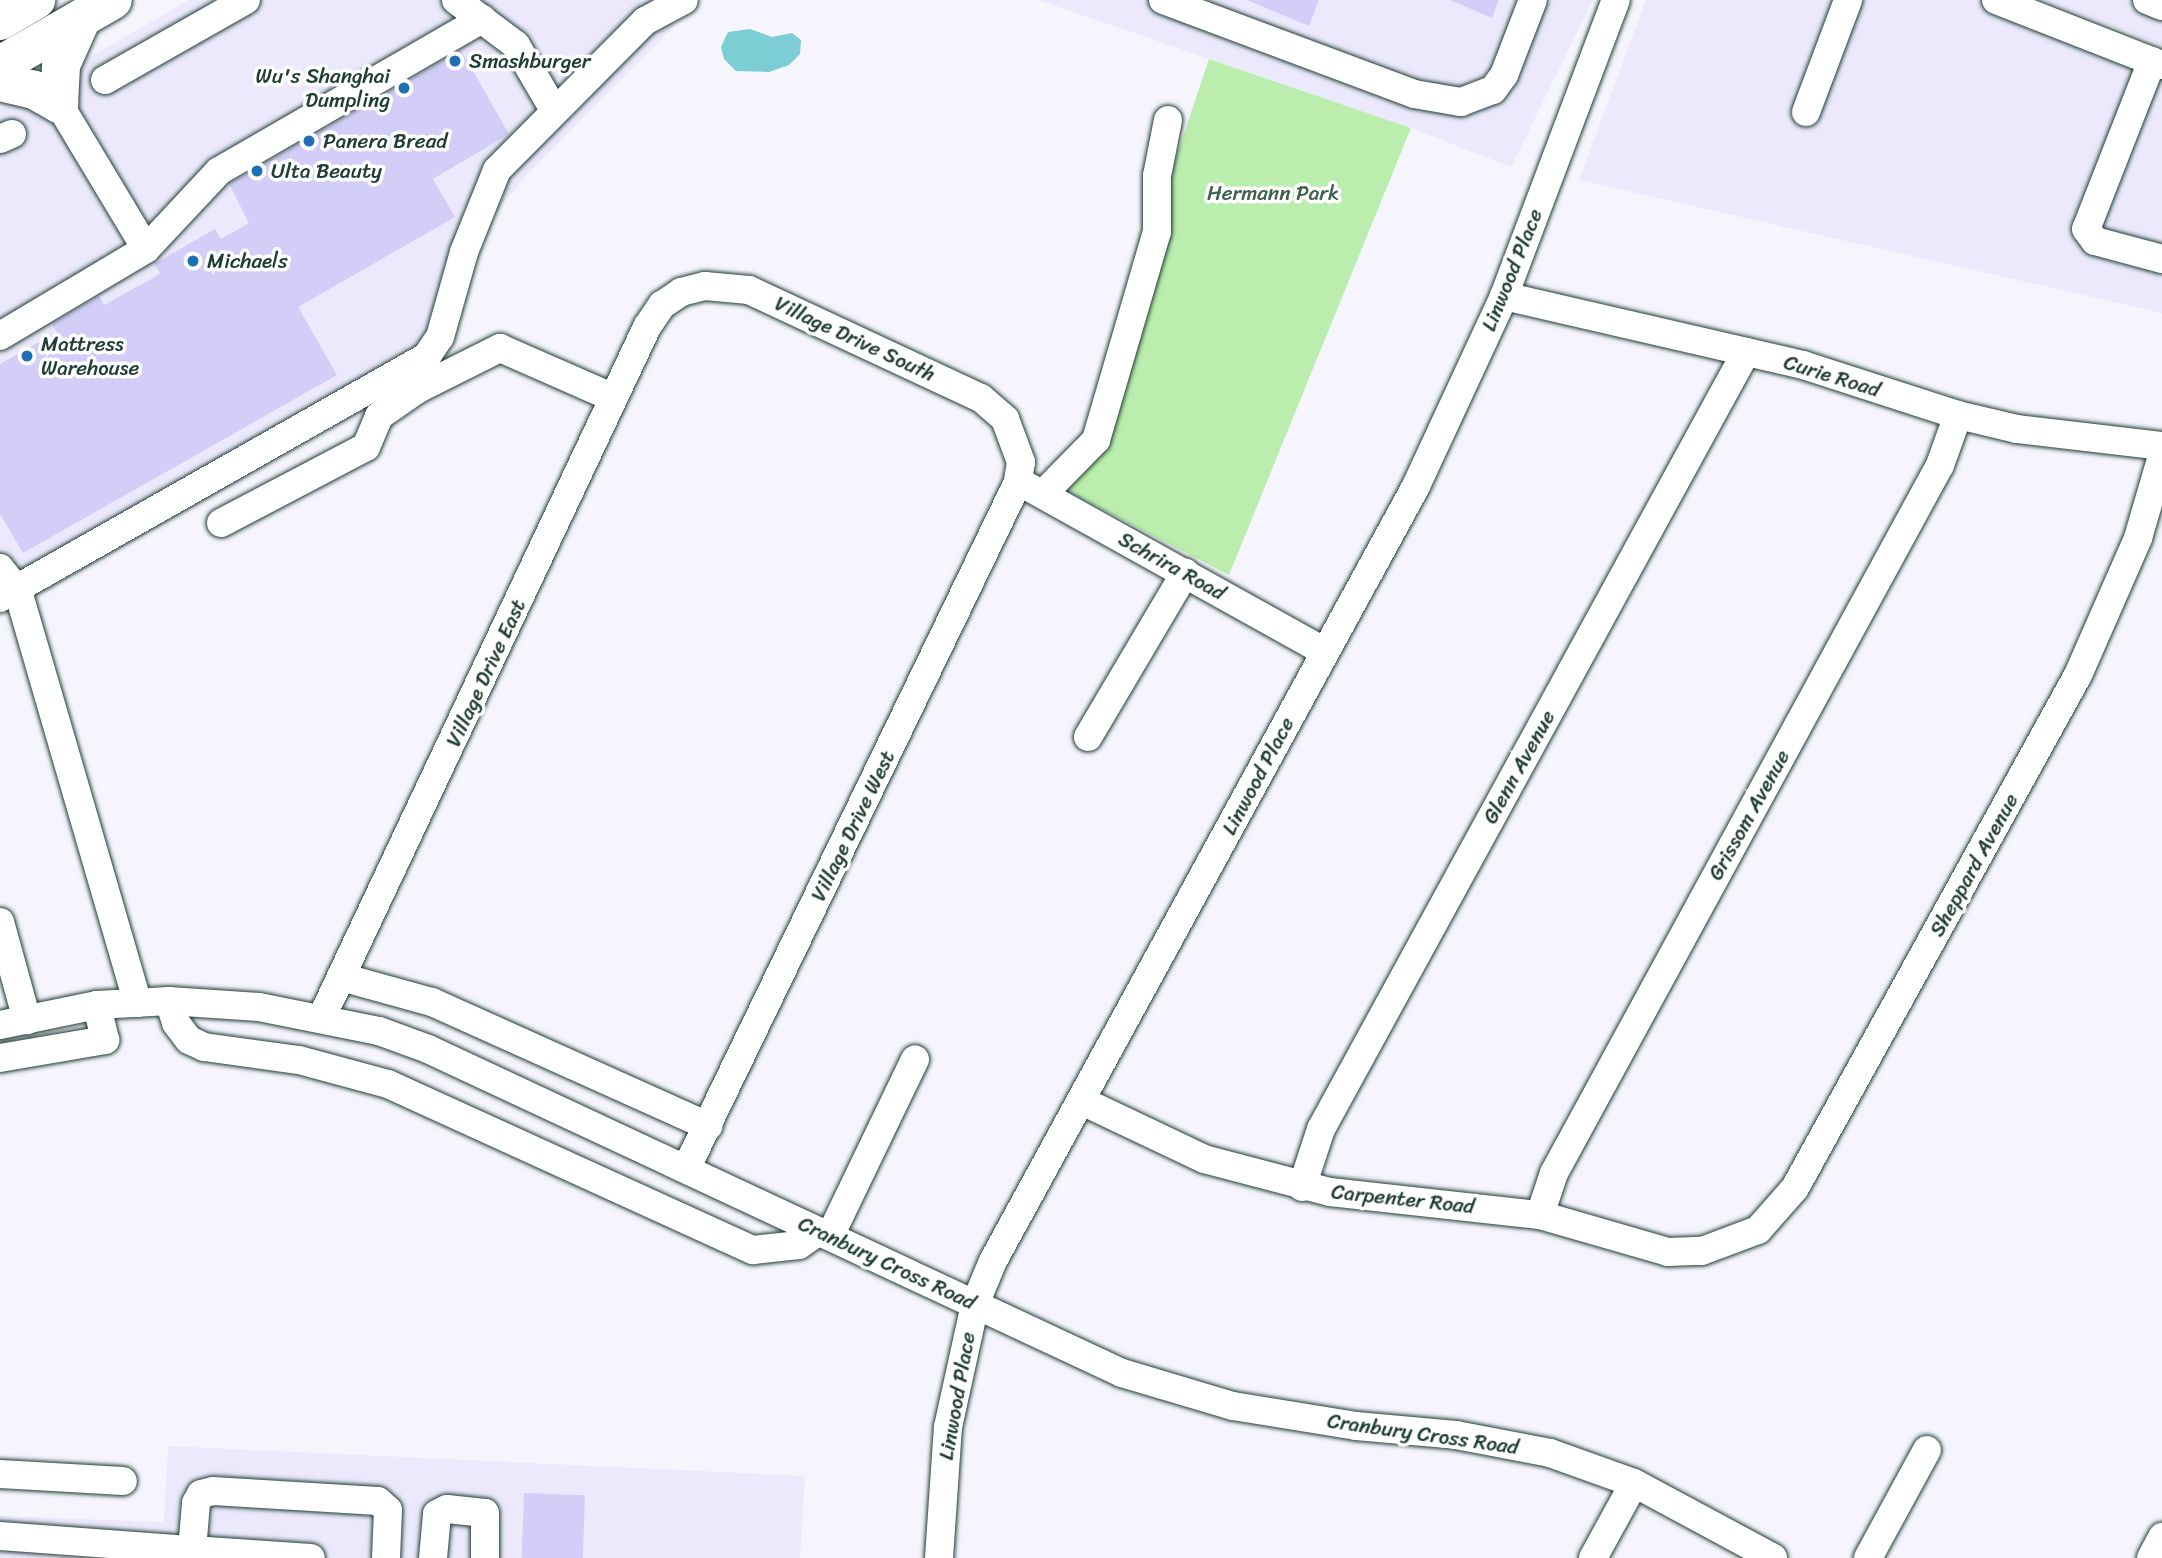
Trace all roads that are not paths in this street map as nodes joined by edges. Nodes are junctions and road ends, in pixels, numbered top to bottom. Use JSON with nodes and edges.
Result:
{"nodes":[{"id":1,"x":37,"y":0,"type":"edge"},
{"id":2,"x":246,"y":0,"type":"edge"},
{"id":3,"x":456,"y":0,"type":"edge"},
{"id":4,"x":684,"y":0,"type":"edge"},
{"id":5,"x":1163,"y":0,"type":"edge"},
{"id":6,"x":1533,"y":0,"type":"edge"},
{"id":7,"x":1616,"y":0,"type":"edge"},
{"id":8,"x":1848,"y":0,"type":"edge"},
{"id":9,"x":1996,"y":0,"type":"edge"},
{"id":10,"x":2147,"y":0,"type":"edge"},
{"id":11,"x":2162,"y":6,"type":"edge"},
{"id":12,"x":97,"y":9,"type":"edge"},
{"id":13,"x":482,"y":19,"type":"junction"},
{"id":14,"x":0,"y":21,"type":"edge"},
{"id":15,"x":2157,"y":63,"type":"edge"},
{"id":16,"x":0,"y":65,"type":"edge"},
{"id":17,"x":106,"y":80,"type":"dead end"},
{"id":18,"x":0,"y":82,"type":"edge"},
{"id":19,"x":2150,"y":99,"type":"edge"},
{"id":20,"x":59,"y":104,"type":"junction"},
{"id":21,"x":554,"y":110,"type":"junction"},
{"id":22,"x":1806,"y":112,"type":"dead end"},
{"id":23,"x":1168,"y":120,"type":"dead end"},
{"id":24,"x":146,"y":249,"type":"junction"},
{"id":25,"x":2162,"y":259,"type":"edge"},
{"id":26,"x":1504,"y":296,"type":"junction"},
{"id":27,"x":647,"y":327,"type":"joint"},
{"id":28,"x":0,"y":335,"type":"edge"},
{"id":29,"x":1746,"y":352,"type":"junction"},
{"id":30,"x":614,"y":398,"type":"junction"},
{"id":31,"x":1958,"y":415,"type":"junction"},
{"id":32,"x":2162,"y":446,"type":"edge"},
{"id":33,"x":2162,"y":456,"type":"edge"},
{"id":34,"x":1018,"y":482,"type":"junction"},
{"id":35,"x":1043,"y":494,"type":"junction"},
{"id":36,"x":220,"y":523,"type":"dead end"},
{"id":37,"x":0,"y":568,"type":"edge"},
{"id":38,"x":1185,"y":573,"type":"junction"},
{"id":39,"x":9,"y":594,"type":"edge"},
{"id":40,"x":1325,"y":652,"type":"junction"},
{"id":41,"x":1088,"y":737,"type":"dead end"},
{"id":42,"x":0,"y":922,"type":"edge"},
{"id":43,"x":341,"y":978,"type":"junction"},
{"id":44,"x":169,"y":1001,"type":"junction"},
{"id":45,"x":138,"y":1003,"type":"junction"},
{"id":46,"x":97,"y":1005,"type":"junction"},
{"id":47,"x":323,"y":1017,"type":"junction"},
{"id":48,"x":27,"y":1020,"type":"junction"},
{"id":49,"x":0,"y":1025,"type":"edge"},
{"id":50,"x":0,"y":1058,"type":"edge"},
{"id":51,"x":915,"y":1059,"type":"dead end"},
{"id":52,"x":1083,"y":1101,"type":"junction"},
{"id":53,"x":708,"y":1126,"type":"junction"},
{"id":54,"x":686,"y":1170,"type":"junction"},
{"id":55,"x":1302,"y":1186,"type":"junction"},
{"id":56,"x":1540,"y":1215,"type":"junction"},
{"id":57,"x":825,"y":1234,"type":"junction"},
{"id":58,"x":1734,"y":1242,"type":"joint"},
{"id":59,"x":975,"y":1304,"type":"junction"},
{"id":60,"x":1927,"y":1450,"type":"dead end"},
{"id":61,"x":0,"y":1474,"type":"edge"},
{"id":62,"x":122,"y":1481,"type":"dead end"},
{"id":63,"x":1634,"y":1483,"type":"junction"},
{"id":64,"x":0,"y":1536,"type":"edge"},
{"id":65,"x":2162,"y":1537,"type":"edge"},
{"id":66,"x":55,"y":1549,"type":"edge"},
{"id":67,"x":192,"y":1550,"type":"junction"},
{"id":68,"x":312,"y":1558,"type":"edge"},
{"id":69,"x":386,"y":1558,"type":"edge"},
{"id":70,"x":433,"y":1558,"type":"edge"},
{"id":71,"x":485,"y":1558,"type":"edge"},
{"id":72,"x":939,"y":1558,"type":"edge"},
{"id":73,"x":1593,"y":1558,"type":"edge"},
{"id":74,"x":1773,"y":1558,"type":"edge"},
{"id":75,"x":1868,"y":1558,"type":"edge"},
{"id":76,"x":2151,"y":1558,"type":"edge"}],
"edges":[{"from":1,"to":14,"type":"highway"},
{"from":2,"to":17,"type":"street"},
{"from":3,"to":13,"type":"street"},
{"from":4,"to":21,"type":"street"},
{"from":5,"to":6,"type":"street"},
{"from":7,"to":26,"type":"street","name":"Linwood Place"},
{"from":8,"to":22,"type":"street"},
{"from":9,"to":15,"type":"street"},
{"from":10,"to":11,"type":"street"},
{"from":12,"to":16,"type":"highway"},
{"from":12,"to":20,"type":"highway"},
{"from":13,"to":21,"type":"street"},
{"from":13,"to":24,"type":"street"},
{"from":15,"to":19,"type":"street"},
{"from":18,"to":20,"type":"highway"},
{"from":19,"to":25,"type":"street"},
{"from":20,"to":24,"type":"street"},
{"from":21,"to":39,"type":"street"},
{"from":23,"to":35,"type":"street"},
{"from":24,"to":28,"type":"street"},
{"from":26,"to":29,"type":"street","name":"Curie Road"},
{"from":26,"to":40,"type":"street","name":"Linwood Place"},
{"from":27,"to":30,"type":"street","name":"Village Drive East"},
{"from":27,"to":34,"type":"street","name":"Village Drive South"},
{"from":29,"to":31,"type":"street","name":"Curie Road"},
{"from":29,"to":55,"type":"street","name":"Glenn Avenue"},
{"from":30,"to":36,"type":"street"},
{"from":30,"to":43,"type":"street","name":"Village Drive East"},
{"from":31,"to":32,"type":"street","name":"Curie Road"},
{"from":31,"to":56,"type":"street","name":"Grissom Avenue"},
{"from":33,"to":58,"type":"street","name":"Sheppard Avenue"},
{"from":34,"to":35,"type":"street","name":"Schrira Road"},
{"from":34,"to":53,"type":"street","name":"Village Drive West"},
{"from":35,"to":38,"type":"street","name":"Schrira Road"},
{"from":37,"to":39,"type":"street"},
{"from":38,"to":40,"type":"street","name":"Schrira Road"},
{"from":38,"to":41,"type":"street"},
{"from":39,"to":45,"type":"street"},
{"from":40,"to":52,"type":"street","name":"Linwood Place"},
{"from":42,"to":48,"type":"street"},
{"from":43,"to":47,"type":"street","name":"Village Drive East"},
{"from":43,"to":53,"type":"street"},
{"from":44,"to":45,"type":"street","name":"Cranbury Cross Road"},
{"from":44,"to":47,"type":"street","name":"Cranbury Cross Road"},
{"from":44,"to":57,"type":"street"},
{"from":45,"to":46,"type":"street","name":"Cranbury Cross Road"},
{"from":46,"to":48,"type":"street","name":"Cranbury Cross Road"},
{"from":46,"to":50,"type":"street"},
{"from":47,"to":54,"type":"street","name":"Cranbury Cross Road"},
{"from":48,"to":49,"type":"street","name":"Cranbury Cross Road"},
{"from":51,"to":57,"type":"street"},
{"from":52,"to":55,"type":"street","name":"Carpenter Road"},
{"from":52,"to":59,"type":"street","name":"Linwood Place"},
{"from":53,"to":54,"type":"street","name":"Village Drive West"},
{"from":54,"to":57,"type":"street","name":"Cranbury Cross Road"},
{"from":55,"to":56,"type":"street","name":"Carpenter Road"},
{"from":56,"to":58,"type":"street","name":"Carpenter Road"},
{"from":57,"to":59,"type":"street","name":"Cranbury Cross Road"},
{"from":59,"to":63,"type":"street","name":"Cranbury Cross Road"},
{"from":59,"to":72,"type":"street","name":"Linwood Place"},
{"from":60,"to":75,"type":"street"},
{"from":61,"to":62,"type":"street"},
{"from":63,"to":73,"type":"street"},
{"from":63,"to":74,"type":"street","name":"Cranbury Cross Road"},
{"from":64,"to":66,"type":"street"},
{"from":65,"to":76,"type":"street"},
{"from":66,"to":67,"type":"street"},
{"from":67,"to":68,"type":"street"},
{"from":67,"to":69,"type":"street"},
{"from":70,"to":71,"type":"street"}]}
